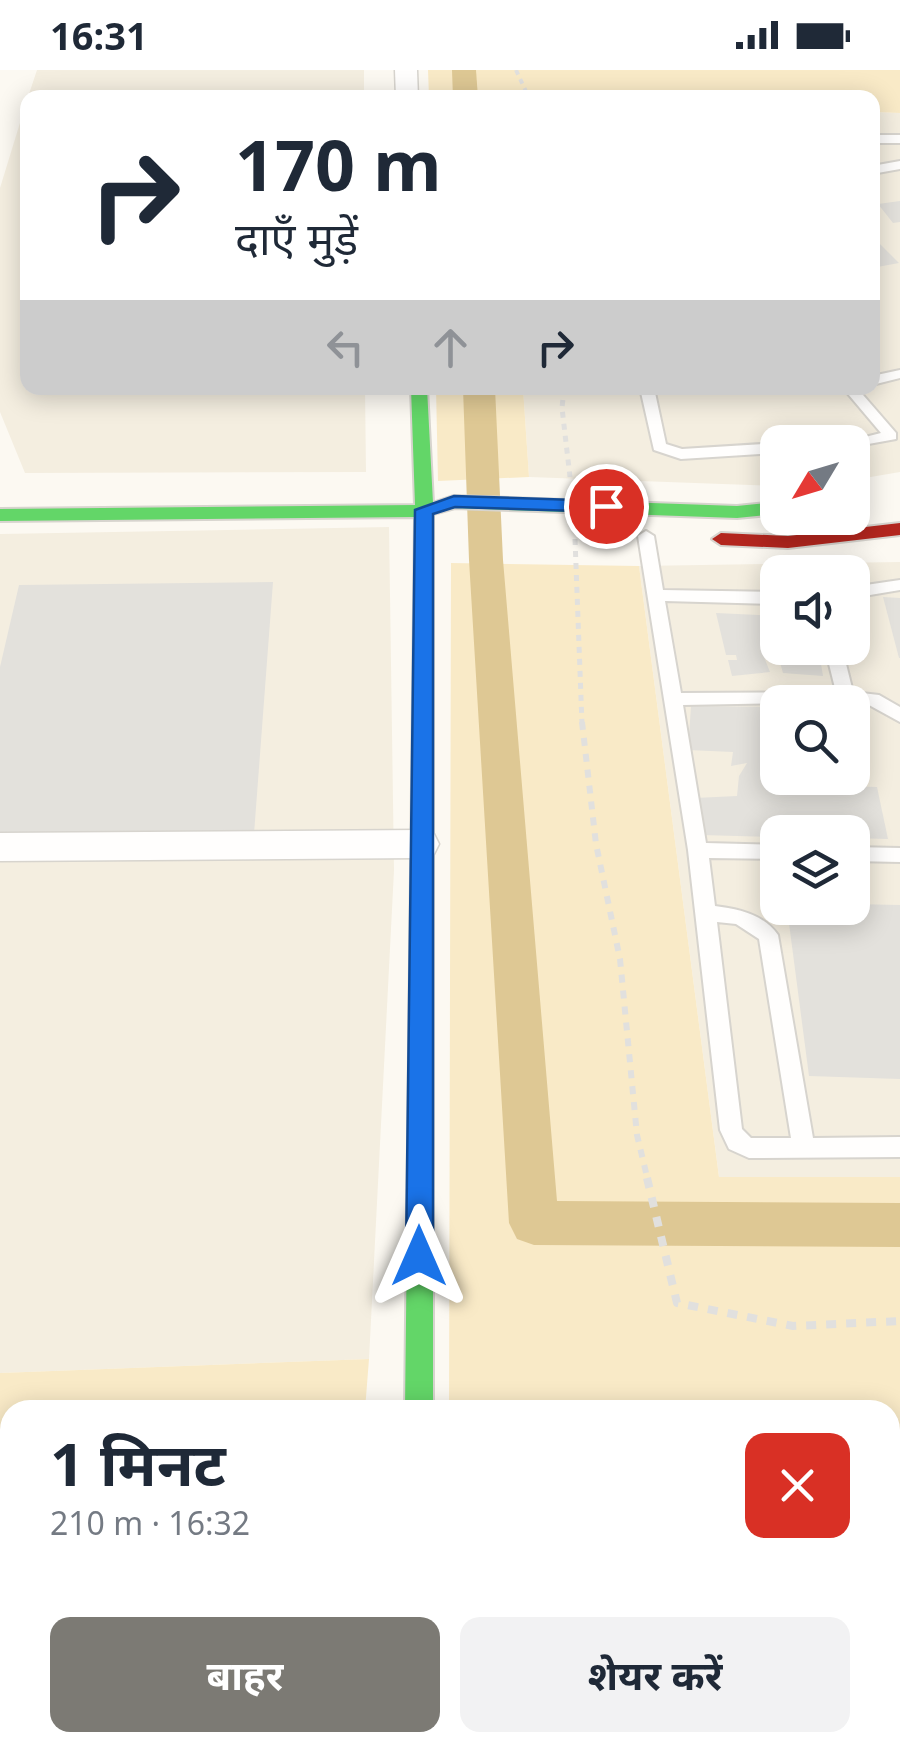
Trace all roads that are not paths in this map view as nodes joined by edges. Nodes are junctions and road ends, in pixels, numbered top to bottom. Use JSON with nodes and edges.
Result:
{"nodes":[{"id":1,"x":419,"y":395,"type":"edge"},
{"id":2,"x":648,"y":395,"type":"edge"},
{"id":3,"x":856,"y":395,"type":"edge"},
{"id":4,"x":866,"y":395,"type":"edge"},
{"id":5,"x":900,"y":436,"type":"edge"},
{"id":6,"x":870,"y":439,"type":"edge"},
{"id":7,"x":760,"y":449,"type":"edge"},
{"id":8,"x":424,"y":510,"type":"junction"},
{"id":9,"x":760,"y":510,"type":"edge"},
{"id":10,"x":0,"y":515,"type":"edge"},
{"id":11,"x":900,"y":529,"type":"edge"},
{"id":12,"x":454,"y":531,"type":"dead end"},
{"id":13,"x":615,"y":535,"type":"dead end"},
{"id":14,"x":655,"y":536,"type":"joint"},
{"id":15,"x":699,"y":538,"type":"dead end"},
{"id":16,"x":900,"y":585,"type":"edge"},
{"id":17,"x":870,"y":591,"type":"edge"},
{"id":18,"x":658,"y":596,"type":"junction"},
{"id":19,"x":760,"y":598,"type":"edge"},
{"id":20,"x":676,"y":698,"type":"junction"},
{"id":21,"x":760,"y":698,"type":"edge"},
{"id":22,"x":870,"y":699,"type":"edge"},
{"id":23,"x":900,"y":716,"type":"edge"},
{"id":24,"x":421,"y":844,"type":"junction"},
{"id":25,"x":0,"y":847,"type":"edge"},
{"id":26,"x":698,"y":850,"type":"junction"},
{"id":27,"x":760,"y":852,"type":"edge"},
{"id":28,"x":870,"y":854,"type":"edge"},
{"id":29,"x":900,"y":855,"type":"edge"},
{"id":30,"x":705,"y":913,"type":"junction"},
{"id":31,"x":900,"y":1147,"type":"edge"},
{"id":32,"x":804,"y":1148,"type":"junction"},
{"id":33,"x":418,"y":1400,"type":"edge"}],
"edges":[{"from":1,"to":8,"type":"street"},
{"from":2,"to":7,"type":"lane"},
{"from":3,"to":6,"type":"lane"},
{"from":4,"to":5,"type":"lane"},
{"from":8,"to":9,"type":"street"},
{"from":8,"to":10,"type":"street"},
{"from":8,"to":12,"type":"street"},
{"from":8,"to":24,"type":"street"},
{"from":11,"to":15,"type":"street"},
{"from":13,"to":14,"type":"street"},
{"from":14,"to":18,"type":"lane"},
{"from":16,"to":17,"type":"lane"},
{"from":18,"to":19,"type":"lane"},
{"from":18,"to":20,"type":"lane"},
{"from":20,"to":21,"type":"lane"},
{"from":20,"to":26,"type":"lane"},
{"from":22,"to":23,"type":"lane"},
{"from":24,"to":25,"type":"street"},
{"from":24,"to":33,"type":"street"},
{"from":26,"to":27,"type":"lane"},
{"from":26,"to":30,"type":"lane"},
{"from":28,"to":29,"type":"lane"},
{"from":30,"to":32,"type":"lane"},
{"from":30,"to":32,"type":"lane"},
{"from":31,"to":32,"type":"lane"}]}
